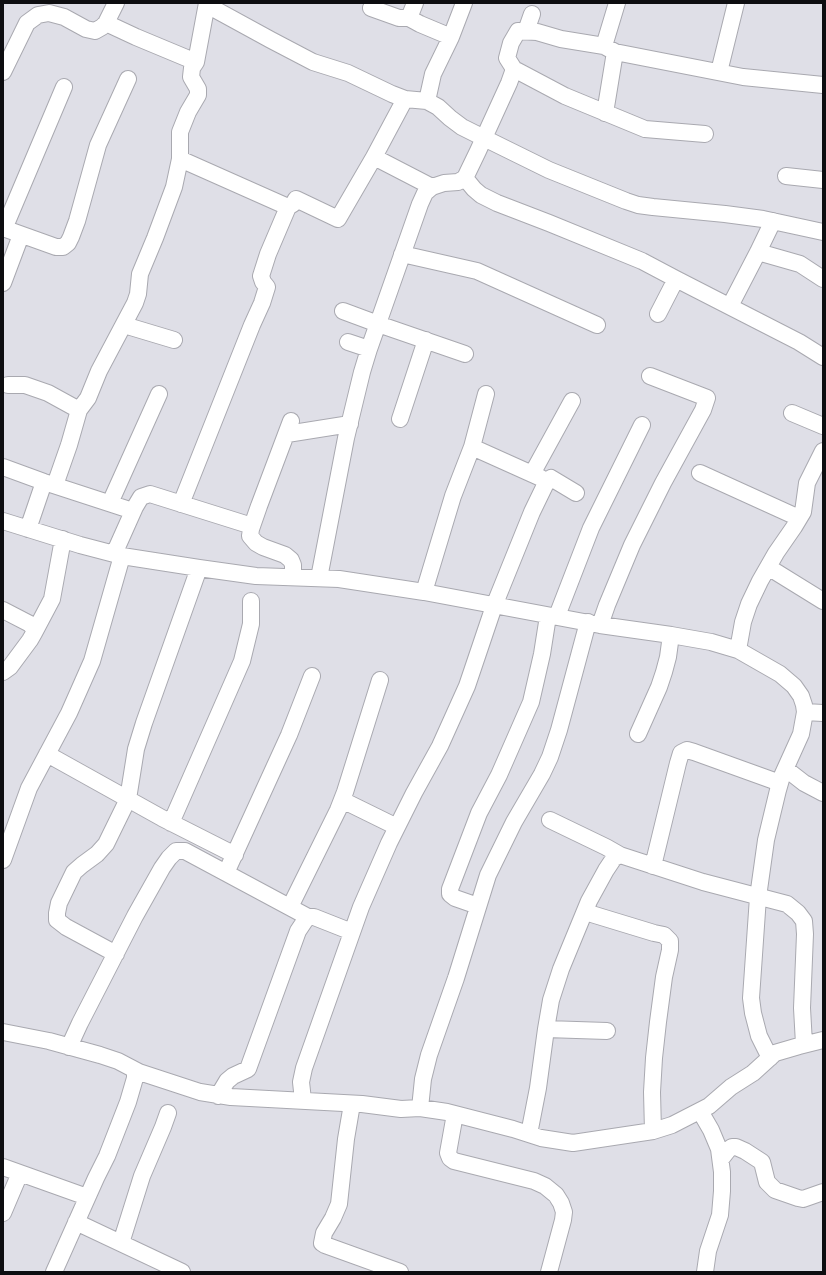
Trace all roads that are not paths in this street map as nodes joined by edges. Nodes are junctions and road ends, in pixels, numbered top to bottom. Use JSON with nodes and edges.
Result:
{"nodes":[{"id":1,"x":116,"y":3,"type":"edge"},
{"id":2,"x":415,"y":3,"type":"edge"},
{"id":3,"x":464,"y":3,"type":"edge"},
{"id":4,"x":617,"y":3,"type":"edge"},
{"id":5,"x":736,"y":3,"type":"edge"},
{"id":6,"x":207,"y":4,"type":"edge"},
{"id":7,"x":45,"y":8,"type":"edge"},
{"id":8,"x":371,"y":8,"type":"dead end"},
{"id":9,"x":532,"y":14,"type":"dead end"},
{"id":10,"x":409,"y":18,"type":"junction"},
{"id":11,"x":106,"y":23,"type":"junction"},
{"id":12,"x":526,"y":31,"type":"junction"},
{"id":13,"x":451,"y":37,"type":"junction"},
{"id":14,"x":609,"y":49,"type":"junction"},
{"id":15,"x":196,"y":62,"type":"junction"},
{"id":16,"x":514,"y":69,"type":"junction"},
{"id":17,"x":3,"y":72,"type":"edge"},
{"id":18,"x":719,"y":72,"type":"junction"},
{"id":19,"x":128,"y":79,"type":"dead end"},
{"id":20,"x":823,"y":85,"type":"edge"},
{"id":21,"x":64,"y":87,"type":"dead end"},
{"id":22,"x":405,"y":99,"type":"junction"},
{"id":23,"x":427,"y":101,"type":"junction"},
{"id":24,"x":605,"y":113,"type":"junction"},
{"id":25,"x":705,"y":134,"type":"dead end"},
{"id":26,"x":484,"y":138,"type":"junction"},
{"id":27,"x":374,"y":157,"type":"junction"},
{"id":28,"x":180,"y":159,"type":"junction"},
{"id":29,"x":786,"y":176,"type":"dead end"},
{"id":30,"x":465,"y":178,"type":"junction"},
{"id":31,"x":823,"y":180,"type":"edge"},
{"id":32,"x":432,"y":187,"type":"junction"},
{"id":33,"x":288,"y":207,"type":"junction"},
{"id":34,"x":773,"y":221,"type":"junction"},
{"id":35,"x":4,"y":228,"type":"edge"},
{"id":36,"x":823,"y":232,"type":"edge"},
{"id":37,"x":21,"y":235,"type":"junction"},
{"id":38,"x":758,"y":252,"type":"junction"},
{"id":39,"x":402,"y":254,"type":"junction"},
{"id":40,"x":676,"y":279,"type":"junction"},
{"id":41,"x":823,"y":279,"type":"edge"},
{"id":42,"x":3,"y":283,"type":"edge"},
{"id":43,"x":730,"y":306,"type":"junction"},
{"id":44,"x":343,"y":311,"type":"dead end"},
{"id":45,"x":658,"y":314,"type":"dead end"},
{"id":46,"x":378,"y":324,"type":"junction"},
{"id":47,"x":124,"y":325,"type":"junction"},
{"id":48,"x":597,"y":325,"type":"dead end"},
{"id":49,"x":174,"y":340,"type":"dead end"},
{"id":50,"x":426,"y":340,"type":"junction"},
{"id":51,"x":348,"y":342,"type":"dead end"},
{"id":52,"x":368,"y":349,"type":"junction"},
{"id":53,"x":465,"y":354,"type":"dead end"},
{"id":54,"x":823,"y":357,"type":"edge"},
{"id":55,"x":650,"y":376,"type":"dead end"},
{"id":56,"x":8,"y":385,"type":"dead end"},
{"id":57,"x":159,"y":394,"type":"dead end"},
{"id":58,"x":486,"y":394,"type":"dead end"},
{"id":59,"x":572,"y":401,"type":"dead end"},
{"id":60,"x":78,"y":410,"type":"junction"},
{"id":61,"x":792,"y":413,"type":"dead end"},
{"id":62,"x":400,"y":419,"type":"dead end"},
{"id":63,"x":350,"y":424,"type":"junction"},
{"id":64,"x":642,"y":425,"type":"dead end"},
{"id":65,"x":823,"y":426,"type":"edge"},
{"id":66,"x":472,"y":447,"type":"junction"},
{"id":67,"x":823,"y":451,"type":"edge"},
{"id":68,"x":3,"y":467,"type":"edge"},
{"id":69,"x":700,"y":473,"type":"dead end"},
{"id":70,"x":532,"y":474,"type":"junction"},
{"id":71,"x":547,"y":481,"type":"junction"},
{"id":72,"x":50,"y":483,"type":"junction"},
{"id":73,"x":576,"y":493,"type":"dead end"},
{"id":74,"x":110,"y":503,"type":"junction"},
{"id":75,"x":181,"y":504,"type":"junction"},
{"id":76,"x":133,"y":511,"type":"junction"},
{"id":77,"x":799,"y":518,"type":"junction"},
{"id":78,"x":3,"y":521,"type":"edge"},
{"id":79,"x":252,"y":526,"type":"junction"},
{"id":80,"x":28,"y":528,"type":"junction"},
{"id":81,"x":63,"y":539,"type":"junction"},
{"id":82,"x":118,"y":555,"type":"junction"},
{"id":83,"x":768,"y":567,"type":"junction"},
{"id":84,"x":199,"y":568,"type":"junction"},
{"id":85,"x":293,"y":578,"type":"junction"},
{"id":86,"x":320,"y":578,"type":"junction"},
{"id":87,"x":424,"y":592,"type":"junction"},
{"id":88,"x":251,"y":601,"type":"dead end"},
{"id":89,"x":823,"y":601,"type":"edge"},
{"id":90,"x":494,"y":606,"type":"junction"},
{"id":91,"x":3,"y":610,"type":"edge"},
{"id":92,"x":552,"y":616,"type":"junction"},
{"id":93,"x":594,"y":624,"type":"junction"},
{"id":94,"x":34,"y":633,"type":"junction"},
{"id":95,"x":671,"y":635,"type":"junction"},
{"id":96,"x":738,"y":650,"type":"junction"},
{"id":97,"x":3,"y":672,"type":"edge"},
{"id":98,"x":312,"y":676,"type":"dead end"},
{"id":99,"x":380,"y":680,"type":"dead end"},
{"id":100,"x":805,"y":712,"type":"junction"},
{"id":101,"x":823,"y":714,"type":"edge"},
{"id":102,"x":638,"y":734,"type":"dead end"},
{"id":103,"x":47,"y":754,"type":"junction"},
{"id":104,"x":783,"y":776,"type":"junction"},
{"id":105,"x":823,"y":793,"type":"edge"},
{"id":106,"x":128,"y":799,"type":"junction"},
{"id":107,"x":342,"y":800,"type":"junction"},
{"id":108,"x":550,"y":820,"type":"dead end"},
{"id":109,"x":171,"y":823,"type":"junction"},
{"id":110,"x":397,"y":827,"type":"junction"},
{"id":111,"x":235,"y":855,"type":"junction"},
{"id":112,"x":620,"y":855,"type":"junction"},
{"id":113,"x":3,"y":860,"type":"edge"},
{"id":114,"x":653,"y":866,"type":"junction"},
{"id":115,"x":226,"y":873,"type":"junction"},
{"id":116,"x":758,"y":897,"type":"junction"},
{"id":117,"x":478,"y":906,"type":"junction"},
{"id":118,"x":290,"y":907,"type":"junction"},
{"id":119,"x":585,"y":912,"type":"junction"},
{"id":120,"x":308,"y":917,"type":"junction"},
{"id":121,"x":352,"y":932,"type":"junction"},
{"id":122,"x":116,"y":954,"type":"junction"},
{"id":123,"x":546,"y":1029,"type":"junction"},
{"id":124,"x":607,"y":1031,"type":"dead end"},
{"id":125,"x":3,"y":1032,"type":"edge"},
{"id":126,"x":823,"y":1040,"type":"edge"},
{"id":127,"x":804,"y":1044,"type":"junction"},
{"id":128,"x":69,"y":1047,"type":"junction"},
{"id":129,"x":770,"y":1058,"type":"junction"},
{"id":130,"x":135,"y":1070,"type":"junction"},
{"id":131,"x":218,"y":1096,"type":"junction"},
{"id":132,"x":303,"y":1100,"type":"junction"},
{"id":133,"x":420,"y":1108,"type":"junction"},
{"id":134,"x":351,"y":1110,"type":"junction"},
{"id":135,"x":700,"y":1111,"type":"junction"},
{"id":136,"x":168,"y":1113,"type":"dead end"},
{"id":137,"x":453,"y":1122,"type":"junction"},
{"id":138,"x":653,"y":1131,"type":"junction"},
{"id":139,"x":529,"y":1134,"type":"junction"},
{"id":140,"x":721,"y":1159,"type":"junction"},
{"id":141,"x":3,"y":1167,"type":"edge"},
{"id":142,"x":20,"y":1173,"type":"junction"},
{"id":143,"x":823,"y":1192,"type":"edge"},
{"id":144,"x":87,"y":1197,"type":"junction"},
{"id":145,"x":3,"y":1213,"type":"edge"},
{"id":146,"x":76,"y":1222,"type":"junction"},
{"id":147,"x":120,"y":1243,"type":"junction"},
{"id":148,"x":393,"y":1271,"type":"edge"},
{"id":149,"x":54,"y":1272,"type":"edge"},
{"id":150,"x":182,"y":1272,"type":"edge"},
{"id":151,"x":549,"y":1272,"type":"edge"},
{"id":152,"x":705,"y":1272,"type":"edge"}],
"edges":[{"from":1,"to":11,"type":"street"},
{"from":2,"to":10,"type":"street"},
{"from":3,"to":13,"type":"street"},
{"from":4,"to":14,"type":"street"},
{"from":5,"to":18,"type":"street"},
{"from":6,"to":15,"type":"street"},
{"from":6,"to":22,"type":"street"},
{"from":7,"to":11,"type":"street"},
{"from":7,"to":17,"type":"street"},
{"from":8,"to":10,"type":"street"},
{"from":9,"to":12,"type":"street"},
{"from":10,"to":13,"type":"street"},
{"from":11,"to":15,"type":"street"},
{"from":12,"to":14,"type":"street"},
{"from":12,"to":16,"type":"street"},
{"from":13,"to":23,"type":"street"},
{"from":14,"to":18,"type":"street"},
{"from":14,"to":24,"type":"street"},
{"from":15,"to":28,"type":"street"},
{"from":16,"to":24,"type":"street"},
{"from":16,"to":26,"type":"street"},
{"from":18,"to":20,"type":"street"},
{"from":19,"to":37,"type":"street"},
{"from":21,"to":35,"type":"street"},
{"from":22,"to":23,"type":"street"},
{"from":22,"to":27,"type":"street"},
{"from":23,"to":26,"type":"street"},
{"from":24,"to":25,"type":"street"},
{"from":26,"to":30,"type":"street"},
{"from":26,"to":34,"type":"street"},
{"from":27,"to":32,"type":"street"},
{"from":27,"to":33,"type":"street"},
{"from":28,"to":33,"type":"street"},
{"from":28,"to":47,"type":"street"},
{"from":29,"to":31,"type":"street"},
{"from":30,"to":32,"type":"street"},
{"from":30,"to":40,"type":"street"},
{"from":32,"to":39,"type":"street"},
{"from":33,"to":75,"type":"street"},
{"from":34,"to":36,"type":"street"},
{"from":34,"to":38,"type":"street"},
{"from":35,"to":37,"type":"street"},
{"from":37,"to":42,"type":"street"},
{"from":38,"to":41,"type":"street"},
{"from":38,"to":43,"type":"street"},
{"from":39,"to":46,"type":"street"},
{"from":39,"to":48,"type":"street"},
{"from":40,"to":43,"type":"street"},
{"from":40,"to":45,"type":"street"},
{"from":43,"to":54,"type":"street"},
{"from":44,"to":46,"type":"street"},
{"from":46,"to":50,"type":"street"},
{"from":46,"to":52,"type":"street"},
{"from":47,"to":49,"type":"street"},
{"from":47,"to":60,"type":"street"},
{"from":50,"to":53,"type":"street"},
{"from":50,"to":62,"type":"street"},
{"from":51,"to":52,"type":"street"},
{"from":52,"to":63,"type":"street"},
{"from":55,"to":93,"type":"street"},
{"from":56,"to":60,"type":"street"},
{"from":57,"to":74,"type":"street"},
{"from":58,"to":66,"type":"street"},
{"from":59,"to":70,"type":"street"},
{"from":60,"to":72,"type":"street"},
{"from":61,"to":65,"type":"street"},
{"from":63,"to":79,"type":"street"},
{"from":63,"to":86,"type":"street"},
{"from":64,"to":92,"type":"street"},
{"from":66,"to":70,"type":"street"},
{"from":66,"to":87,"type":"street"},
{"from":67,"to":77,"type":"street"},
{"from":68,"to":72,"type":"street"},
{"from":69,"to":77,"type":"street"},
{"from":70,"to":71,"type":"street"},
{"from":71,"to":73,"type":"street"},
{"from":71,"to":90,"type":"street"},
{"from":72,"to":74,"type":"street"},
{"from":72,"to":80,"type":"street"},
{"from":74,"to":76,"type":"street"},
{"from":75,"to":76,"type":"street"},
{"from":75,"to":79,"type":"street"},
{"from":76,"to":82,"type":"street"},
{"from":77,"to":83,"type":"street"},
{"from":78,"to":80,"type":"street"},
{"from":79,"to":85,"type":"street"},
{"from":80,"to":81,"type":"street"},
{"from":81,"to":82,"type":"street"},
{"from":81,"to":94,"type":"street"},
{"from":82,"to":84,"type":"street"},
{"from":82,"to":103,"type":"street"},
{"from":83,"to":89,"type":"street"},
{"from":83,"to":96,"type":"street"},
{"from":84,"to":85,"type":"street"},
{"from":84,"to":106,"type":"street"},
{"from":85,"to":86,"type":"street"},
{"from":86,"to":87,"type":"street"},
{"from":87,"to":90,"type":"street"},
{"from":88,"to":109,"type":"street"},
{"from":90,"to":92,"type":"street"},
{"from":90,"to":110,"type":"street"},
{"from":91,"to":94,"type":"street"},
{"from":92,"to":93,"type":"street"},
{"from":92,"to":117,"type":"street"},
{"from":93,"to":95,"type":"street"},
{"from":93,"to":117,"type":"street"},
{"from":94,"to":97,"type":"street"},
{"from":95,"to":96,"type":"street"},
{"from":95,"to":102,"type":"street"},
{"from":96,"to":100,"type":"street"},
{"from":98,"to":111,"type":"street"},
{"from":99,"to":107,"type":"street"},
{"from":100,"to":101,"type":"street"},
{"from":100,"to":104,"type":"street"},
{"from":103,"to":106,"type":"street"},
{"from":103,"to":113,"type":"street"},
{"from":104,"to":105,"type":"street"},
{"from":104,"to":114,"type":"street"},
{"from":104,"to":116,"type":"street"},
{"from":106,"to":109,"type":"street"},
{"from":106,"to":122,"type":"street"},
{"from":107,"to":110,"type":"street"},
{"from":107,"to":118,"type":"street"},
{"from":108,"to":112,"type":"street"},
{"from":109,"to":111,"type":"street"},
{"from":110,"to":121,"type":"street"},
{"from":111,"to":115,"type":"street"},
{"from":112,"to":114,"type":"street"},
{"from":112,"to":119,"type":"street"},
{"from":114,"to":116,"type":"street"},
{"from":115,"to":118,"type":"street"},
{"from":115,"to":122,"type":"street"},
{"from":116,"to":127,"type":"street"},
{"from":116,"to":129,"type":"street"},
{"from":117,"to":133,"type":"street"},
{"from":118,"to":120,"type":"street"},
{"from":119,"to":123,"type":"street"},
{"from":119,"to":138,"type":"street"},
{"from":120,"to":121,"type":"street"},
{"from":120,"to":131,"type":"street"},
{"from":121,"to":132,"type":"street"},
{"from":122,"to":128,"type":"street"},
{"from":123,"to":124,"type":"street"},
{"from":123,"to":139,"type":"street"},
{"from":125,"to":128,"type":"street"},
{"from":126,"to":127,"type":"street"},
{"from":127,"to":129,"type":"street"},
{"from":128,"to":130,"type":"street"},
{"from":129,"to":135,"type":"street"},
{"from":130,"to":131,"type":"street"},
{"from":130,"to":144,"type":"street"},
{"from":131,"to":132,"type":"street"},
{"from":132,"to":134,"type":"street"},
{"from":133,"to":134,"type":"street"},
{"from":133,"to":137,"type":"street"},
{"from":134,"to":148,"type":"street"},
{"from":135,"to":138,"type":"street"},
{"from":135,"to":140,"type":"street"},
{"from":136,"to":147,"type":"street"},
{"from":137,"to":139,"type":"street"},
{"from":137,"to":151,"type":"street"},
{"from":138,"to":139,"type":"street"},
{"from":140,"to":143,"type":"street"},
{"from":140,"to":152,"type":"street"},
{"from":141,"to":142,"type":"street"},
{"from":142,"to":144,"type":"street"},
{"from":142,"to":145,"type":"street"},
{"from":144,"to":146,"type":"street"},
{"from":146,"to":147,"type":"street"},
{"from":146,"to":149,"type":"street"},
{"from":147,"to":150,"type":"street"}]}
